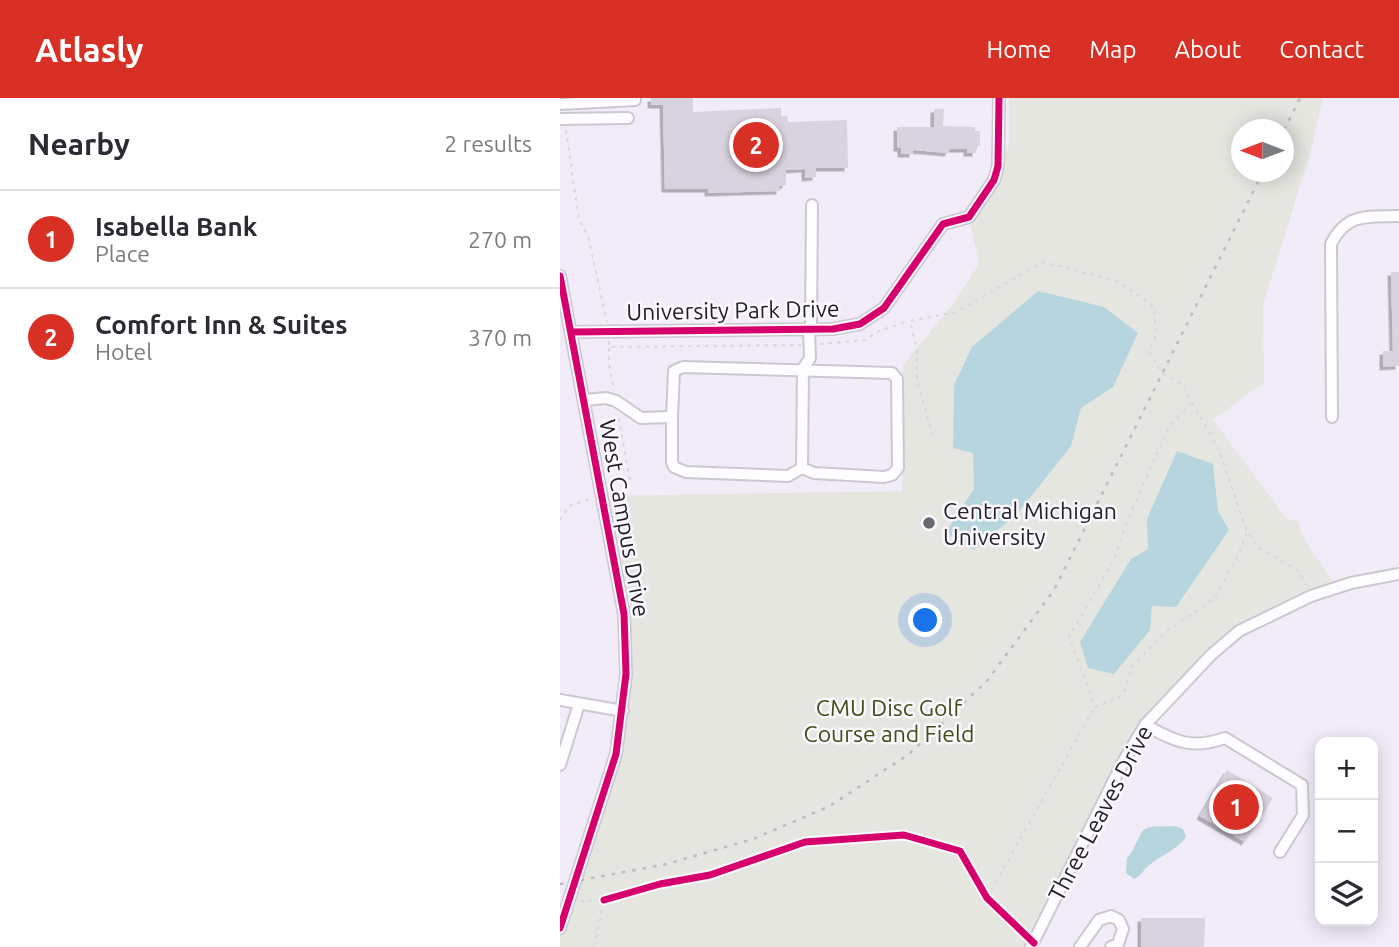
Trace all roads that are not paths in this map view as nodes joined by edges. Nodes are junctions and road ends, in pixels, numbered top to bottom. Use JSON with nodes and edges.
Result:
{"nodes":[{"id":1,"x":999,"y":98,"type":"edge"},
{"id":2,"x":635,"y":100,"type":"dead end"},
{"id":3,"x":560,"y":104,"type":"edge"},
{"id":4,"x":628,"y":118,"type":"dead end"},
{"id":5,"x":563,"y":119,"type":"edge"},
{"id":6,"x":812,"y":205,"type":"dead end"},
{"id":7,"x":1399,"y":216,"type":"edge"},
{"id":8,"x":560,"y":276,"type":"edge"},
{"id":9,"x":810,"y":329,"type":"junction"},
{"id":10,"x":572,"y":332,"type":"junction"},
{"id":11,"x":803,"y":369,"type":"junction"},
{"id":12,"x":585,"y":400,"type":"junction"},
{"id":13,"x":671,"y":417,"type":"junction"},
{"id":14,"x":1332,"y":417,"type":"dead end"},
{"id":15,"x":802,"y":468,"type":"junction"},
{"id":16,"x":1399,"y":574,"type":"edge"},
{"id":17,"x":560,"y":700,"type":"edge"},
{"id":18,"x":579,"y":704,"type":"junction"},
{"id":19,"x":623,"y":711,"type":"junction"},
{"id":20,"x":1145,"y":725,"type":"junction"},
{"id":21,"x":560,"y":765,"type":"edge"},
{"id":22,"x":1280,"y":852,"type":"dead end"},
{"id":23,"x":560,"y":928,"type":"edge"},
{"id":24,"x":1032,"y":945,"type":"edge"},
{"id":25,"x":1080,"y":947,"type":"edge"},
{"id":26,"x":1111,"y":947,"type":"edge"}],
"edges":[{"from":1,"to":9,"type":"street","name":"University Park Drive"},
{"from":2,"to":3,"type":"street"},
{"from":4,"to":5,"type":"street"},
{"from":6,"to":9,"type":"street"},
{"from":7,"to":14,"type":"street"},
{"from":8,"to":10,"type":"street","name":"West Campus Drive"},
{"from":9,"to":10,"type":"street","name":"University Park Drive"},
{"from":9,"to":11,"type":"street"},
{"from":10,"to":12,"type":"street","name":"West Campus Drive"},
{"from":11,"to":13,"type":"street"},
{"from":11,"to":15,"type":"street"},
{"from":11,"to":15,"type":"street"},
{"from":12,"to":13,"type":"street"},
{"from":12,"to":19,"type":"street","name":"West Campus Drive"},
{"from":13,"to":15,"type":"street"},
{"from":16,"to":20,"type":"street","name":"Three Leaves Drive"},
{"from":17,"to":18,"type":"street"},
{"from":18,"to":19,"type":"street"},
{"from":18,"to":21,"type":"street"},
{"from":19,"to":23,"type":"street","name":"West Campus Drive"},
{"from":20,"to":22,"type":"street"},
{"from":20,"to":24,"type":"street","name":"Three Leaves Drive"},
{"from":25,"to":26,"type":"street"}]}
